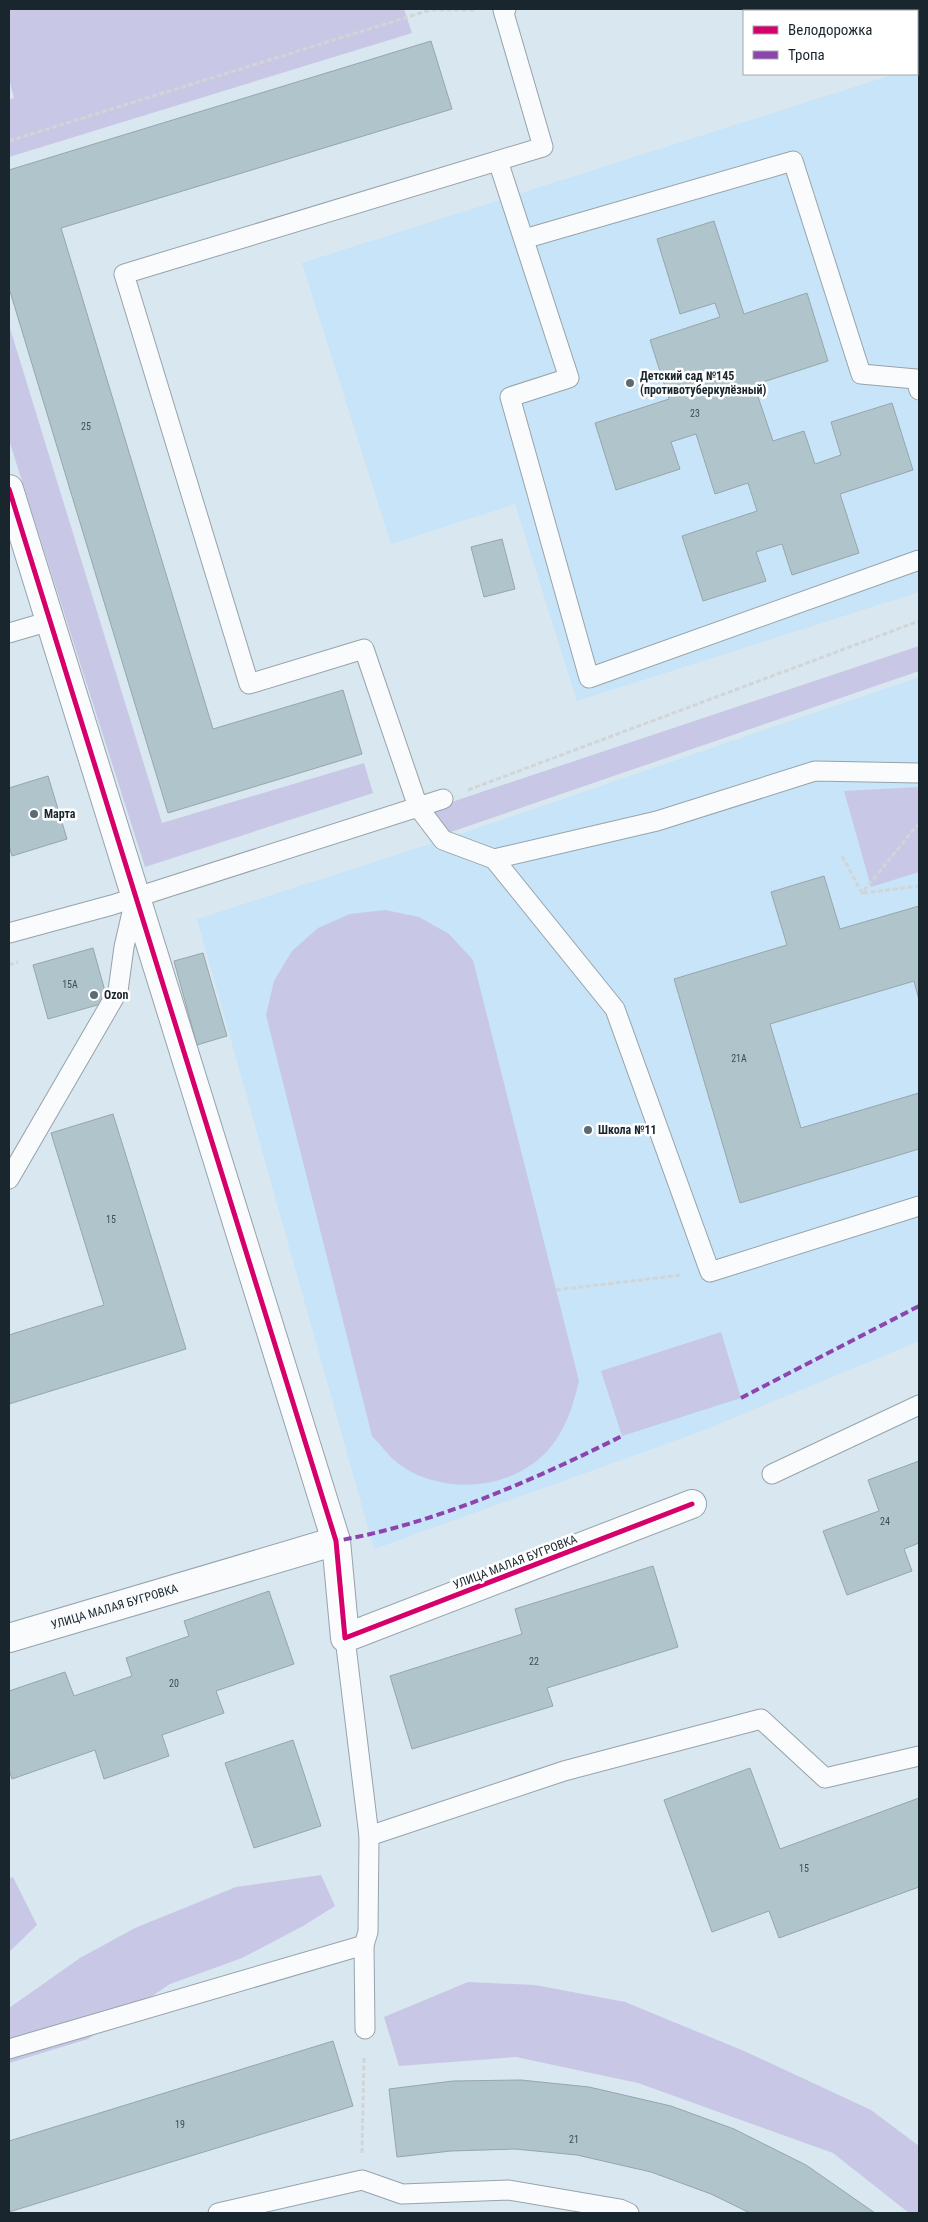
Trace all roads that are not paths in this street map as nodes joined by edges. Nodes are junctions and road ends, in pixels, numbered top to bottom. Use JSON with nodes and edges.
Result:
{"nodes":[{"id":1,"x":505,"y":9,"type":"edge"},
{"id":2,"x":498,"y":161,"type":"junction"},
{"id":3,"x":524,"y":239,"type":"junction"},
{"id":4,"x":919,"y":390,"type":"edge"},
{"id":5,"x":9,"y":489,"type":"edge"},
{"id":6,"x":919,"y":560,"type":"edge"},
{"id":7,"x":50,"y":621,"type":"junction"},
{"id":8,"x":9,"y":633,"type":"edge"},
{"id":9,"x":919,"y":773,"type":"edge"},
{"id":10,"x":443,"y":799,"type":"road end"},
{"id":11,"x":418,"y":807,"type":"junction"},
{"id":12,"x":494,"y":859,"type":"junction"},
{"id":13,"x":136,"y":897,"type":"junction"},
{"id":14,"x":9,"y":933,"type":"edge"},
{"id":15,"x":9,"y":1179,"type":"edge"},
{"id":16,"x":919,"y":1206,"type":"edge"},
{"id":17,"x":919,"y":1405,"type":"edge"},
{"id":18,"x":772,"y":1474,"type":"dead end"},
{"id":19,"x":692,"y":1504,"type":"dead end"},
{"id":20,"x":336,"y":1541,"type":"junction"},
{"id":21,"x":9,"y":1638,"type":"edge"},
{"id":22,"x":346,"y":1638,"type":"junction"},
{"id":23,"x":919,"y":1756,"type":"edge"},
{"id":24,"x":369,"y":1836,"type":"junction"},
{"id":25,"x":364,"y":1945,"type":"junction"},
{"id":26,"x":365,"y":2029,"type":"road end"},
{"id":27,"x":9,"y":2049,"type":"edge"},
{"id":28,"x":218,"y":2213,"type":"edge"},
{"id":29,"x":630,"y":2213,"type":"edge"}],
"edges":[{"from":1,"to":2,"type":"lane"},
{"from":2,"to":3,"type":"lane"},
{"from":2,"to":11,"type":"lane"},
{"from":3,"to":4,"type":"lane"},
{"from":3,"to":6,"type":"lane"},
{"from":5,"to":7,"type":"street"},
{"from":7,"to":8,"type":"lane"},
{"from":7,"to":13,"type":"street"},
{"from":9,"to":12,"type":"lane"},
{"from":10,"to":11,"type":"lane"},
{"from":11,"to":12,"type":"lane"},
{"from":11,"to":13,"type":"lane"},
{"from":12,"to":16,"type":"lane"},
{"from":13,"to":14,"type":"lane"},
{"from":13,"to":15,"type":"lane"},
{"from":13,"to":20,"type":"street"},
{"from":17,"to":18,"type":"lane"},
{"from":19,"to":22,"type":"street","name":"УЛИЦА МАЛАЯ БУГРОВКА"},
{"from":20,"to":21,"type":"street","name":"УЛИЦА МАЛАЯ БУГРОВКА"},
{"from":20,"to":22,"type":"street"},
{"from":22,"to":24,"type":"lane"},
{"from":23,"to":24,"type":"lane"},
{"from":24,"to":25,"type":"lane"},
{"from":25,"to":26,"type":"lane"},
{"from":25,"to":27,"type":"lane"},
{"from":28,"to":29,"type":"lane"}]}
